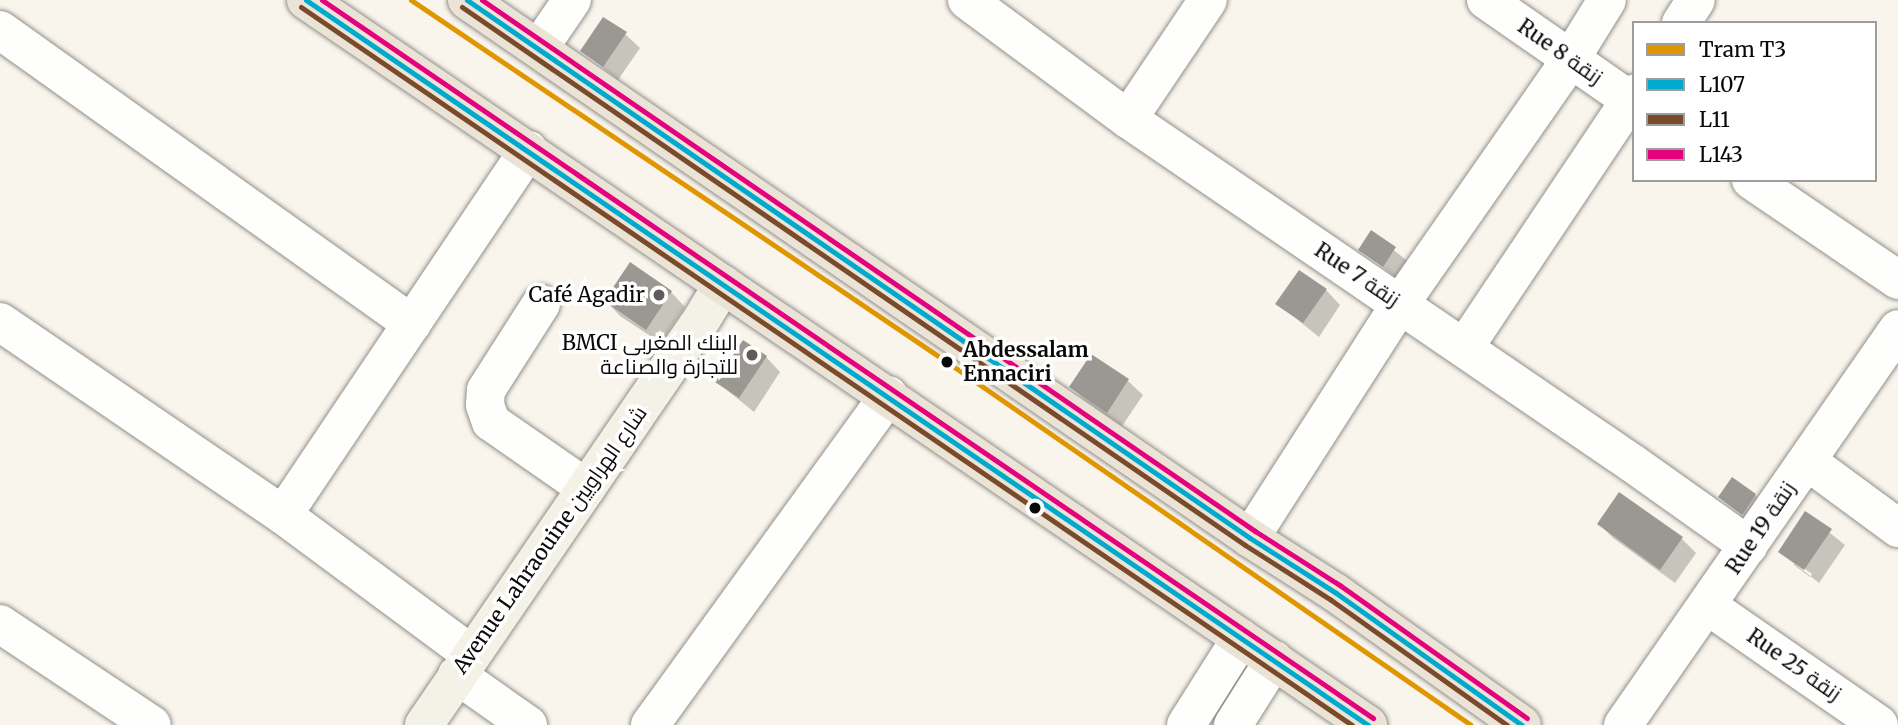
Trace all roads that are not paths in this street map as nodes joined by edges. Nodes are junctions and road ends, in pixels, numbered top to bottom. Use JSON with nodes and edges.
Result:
{"nodes":[{"id":1,"x":306,"y":0,"type":"edge"},
{"id":2,"x":467,"y":0,"type":"edge"},
{"id":3,"x":572,"y":0,"type":"edge"},
{"id":4,"x":967,"y":0,"type":"edge"},
{"id":5,"x":1208,"y":0,"type":"edge"},
{"id":6,"x":1486,"y":0,"type":"edge"},
{"id":7,"x":1607,"y":0,"type":"edge"},
{"id":8,"x":1696,"y":0,"type":"edge"},
{"id":9,"x":1682,"y":21,"type":"edge"},
{"id":10,"x":0,"y":30,"type":"edge"},
{"id":11,"x":539,"y":48,"type":"junction"},
{"id":12,"x":1570,"y":60,"type":"junction"},
{"id":13,"x":1632,"y":99,"type":"edge"},
{"id":14,"x":1128,"y":119,"type":"junction"},
{"id":15,"x":527,"y":150,"type":"junction"},
{"id":16,"x":1754,"y":182,"type":"edge"},
{"id":17,"x":1898,"y":280,"type":"edge"},
{"id":18,"x":723,"y":284,"type":"junction"},
{"id":19,"x":541,"y":304,"type":"dead end"},
{"id":20,"x":1400,"y":304,"type":"junction"},
{"id":21,"x":0,"y":322,"type":"edge"},
{"id":22,"x":412,"y":324,"type":"junction"},
{"id":23,"x":1898,"y":329,"type":"edge"},
{"id":24,"x":1464,"y":348,"type":"junction"},
{"id":25,"x":890,"y":395,"type":"junction"},
{"id":26,"x":1807,"y":461,"type":"junction"},
{"id":27,"x":586,"y":488,"type":"junction"},
{"id":28,"x":283,"y":515,"type":"junction"},
{"id":29,"x":1898,"y":528,"type":"edge"},
{"id":30,"x":1250,"y":538,"type":"junction"},
{"id":31,"x":1749,"y":546,"type":"junction"},
{"id":32,"x":1708,"y":606,"type":"junction"},
{"id":33,"x":0,"y":624,"type":"edge"},
{"id":34,"x":1241,"y":638,"type":"junction"},
{"id":35,"x":1274,"y":660,"type":"junction"},
{"id":36,"x":464,"y":664,"type":"junction"},
{"id":37,"x":152,"y":725,"type":"edge"},
{"id":38,"x":424,"y":725,"type":"edge"},
{"id":39,"x":528,"y":725,"type":"edge"},
{"id":40,"x":650,"y":725,"type":"edge"},
{"id":41,"x":1186,"y":725,"type":"edge"},
{"id":42,"x":1233,"y":725,"type":"edge"},
{"id":43,"x":1368,"y":725,"type":"edge"},
{"id":44,"x":1522,"y":725,"type":"edge"},
{"id":45,"x":1623,"y":725,"type":"edge"},
{"id":46,"x":1879,"y":725,"type":"edge"}],
"edges":[{"from":1,"to":15,"type":"main road"},
{"from":2,"to":11,"type":"main road"},
{"from":3,"to":11,"type":"street"},
{"from":4,"to":14,"type":"street","name":"Rue 7 زنقة"},
{"from":5,"to":14,"type":"street"},
{"from":6,"to":12,"type":"street","name":"Rue 8 زنقة"},
{"from":7,"to":12,"type":"street"},
{"from":8,"to":9,"type":"street"},
{"from":10,"to":22,"type":"street"},
{"from":11,"to":30,"type":"main road"},
{"from":12,"to":13,"type":"street","name":"Rue 8 زنقة"},
{"from":12,"to":20,"type":"street"},
{"from":13,"to":24,"type":"street"},
{"from":14,"to":20,"type":"street","name":"Rue 7 زنقة"},
{"from":15,"to":18,"type":"main road"},
{"from":15,"to":22,"type":"street"},
{"from":16,"to":17,"type":"street"},
{"from":18,"to":25,"type":"main road"},
{"from":18,"to":27,"type":"street","name":"Avenue Lahraouine شارع الهراويين"},
{"from":19,"to":27,"type":"street"},
{"from":20,"to":24,"type":"street","name":"Rue 7 زنقة"},
{"from":20,"to":30,"type":"street"},
{"from":21,"to":28,"type":"street"},
{"from":22,"to":28,"type":"street"},
{"from":23,"to":26,"type":"street","name":"Rue 19 زنقة"},
{"from":24,"to":31,"type":"street","name":"Rue 7 زنقة"},
{"from":25,"to":34,"type":"main road"},
{"from":25,"to":40,"type":"street"},
{"from":26,"to":29,"type":"street"},
{"from":26,"to":31,"type":"street","name":"Rue 19 زنقة"},
{"from":27,"to":36,"type":"street","name":"Avenue Lahraouine شارع الهراويين"},
{"from":28,"to":36,"type":"street"},
{"from":30,"to":44,"type":"main road"},
{"from":31,"to":32,"type":"street","name":"Rue 19 زنقة"},
{"from":32,"to":45,"type":"street","name":"Rue 19 زنقة"},
{"from":32,"to":46,"type":"street","name":"Rue 25 زنقة"},
{"from":33,"to":37,"type":"street"},
{"from":34,"to":35,"type":"main road"},
{"from":34,"to":41,"type":"street"},
{"from":35,"to":42,"type":"street"},
{"from":35,"to":43,"type":"main road"},
{"from":36,"to":38,"type":"street","name":"Avenue Lahraouine شارع الهراويين"},
{"from":36,"to":39,"type":"street"}]}
